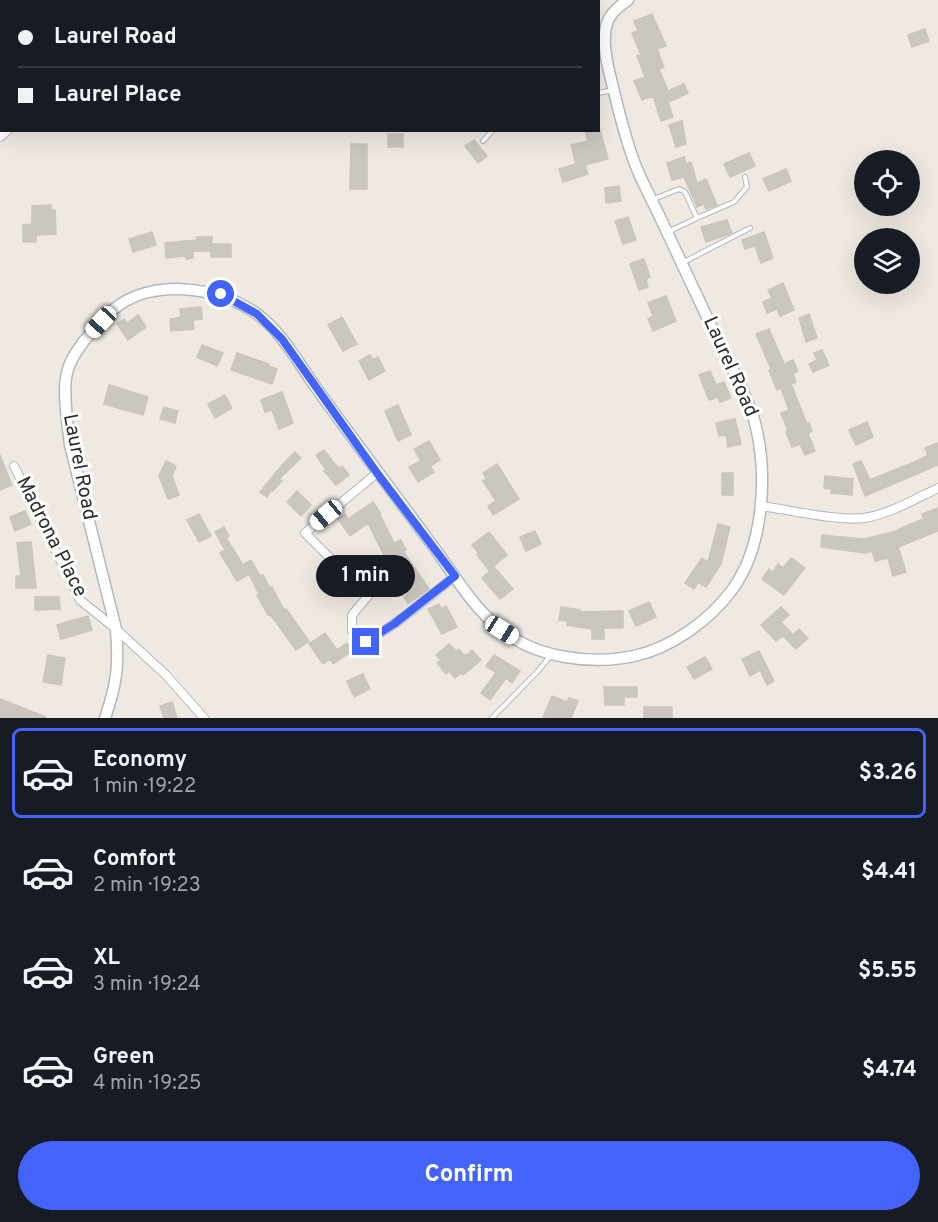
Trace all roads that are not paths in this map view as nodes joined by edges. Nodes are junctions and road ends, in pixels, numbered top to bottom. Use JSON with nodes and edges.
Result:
{"nodes":[{"id":1,"x":628,"y":0,"type":"edge"},
{"id":2,"x":614,"y":90,"type":"junction"},
{"id":3,"x":600,"y":93,"type":"edge"},
{"id":4,"x":491,"y":132,"type":"edge"},
{"id":5,"x":483,"y":141,"type":"dead end"},
{"id":6,"x":745,"y":177,"type":"dead end"},
{"id":7,"x":652,"y":201,"type":"junction"},
{"id":8,"x":697,"y":218,"type":"junction"},
{"id":9,"x":750,"y":228,"type":"dead end"},
{"id":10,"x":667,"y":232,"type":"junction"},
{"id":11,"x":682,"y":263,"type":"junction"},
{"id":12,"x":14,"y":466,"type":"dead end"},
{"id":13,"x":377,"y":473,"type":"junction"},
{"id":14,"x":938,"y":488,"type":"edge"},
{"id":15,"x":761,"y":506,"type":"junction"},
{"id":16,"x":455,"y":576,"type":"junction"},
{"id":17,"x":116,"y":629,"type":"junction"},
{"id":18,"x":551,"y":654,"type":"junction"},
{"id":19,"x":105,"y":718,"type":"edge"},
{"id":20,"x":204,"y":718,"type":"edge"},
{"id":21,"x":492,"y":718,"type":"edge"}],
"edges":[{"from":1,"to":2,"type":"street","name":"Laurel Road"},
{"from":2,"to":3,"type":"lane"},
{"from":2,"to":7,"type":"street","name":"Laurel Road"},
{"from":4,"to":5,"type":"lane"},
{"from":6,"to":8,"type":"lane"},
{"from":7,"to":8,"type":"lane"},
{"from":7,"to":10,"type":"street","name":"Laurel Road"},
{"from":8,"to":10,"type":"lane"},
{"from":9,"to":11,"type":"lane"},
{"from":10,"to":11,"type":"street","name":"Laurel Road"},
{"from":11,"to":15,"type":"street","name":"Laurel Road"},
{"from":12,"to":17,"type":"street","name":"Madrona Place"},
{"from":13,"to":16,"type":"street","name":"Laurel Road"},
{"from":13,"to":16,"type":"street"},
{"from":13,"to":17,"type":"street","name":"Laurel Road"},
{"from":14,"to":15,"type":"street"},
{"from":15,"to":18,"type":"street","name":"Laurel Road"},
{"from":16,"to":18,"type":"street","name":"Laurel Road"},
{"from":17,"to":19,"type":"street","name":"Laurel Road"},
{"from":17,"to":20,"type":"street","name":"Madrona Place"},
{"from":18,"to":21,"type":"lane"}]}
